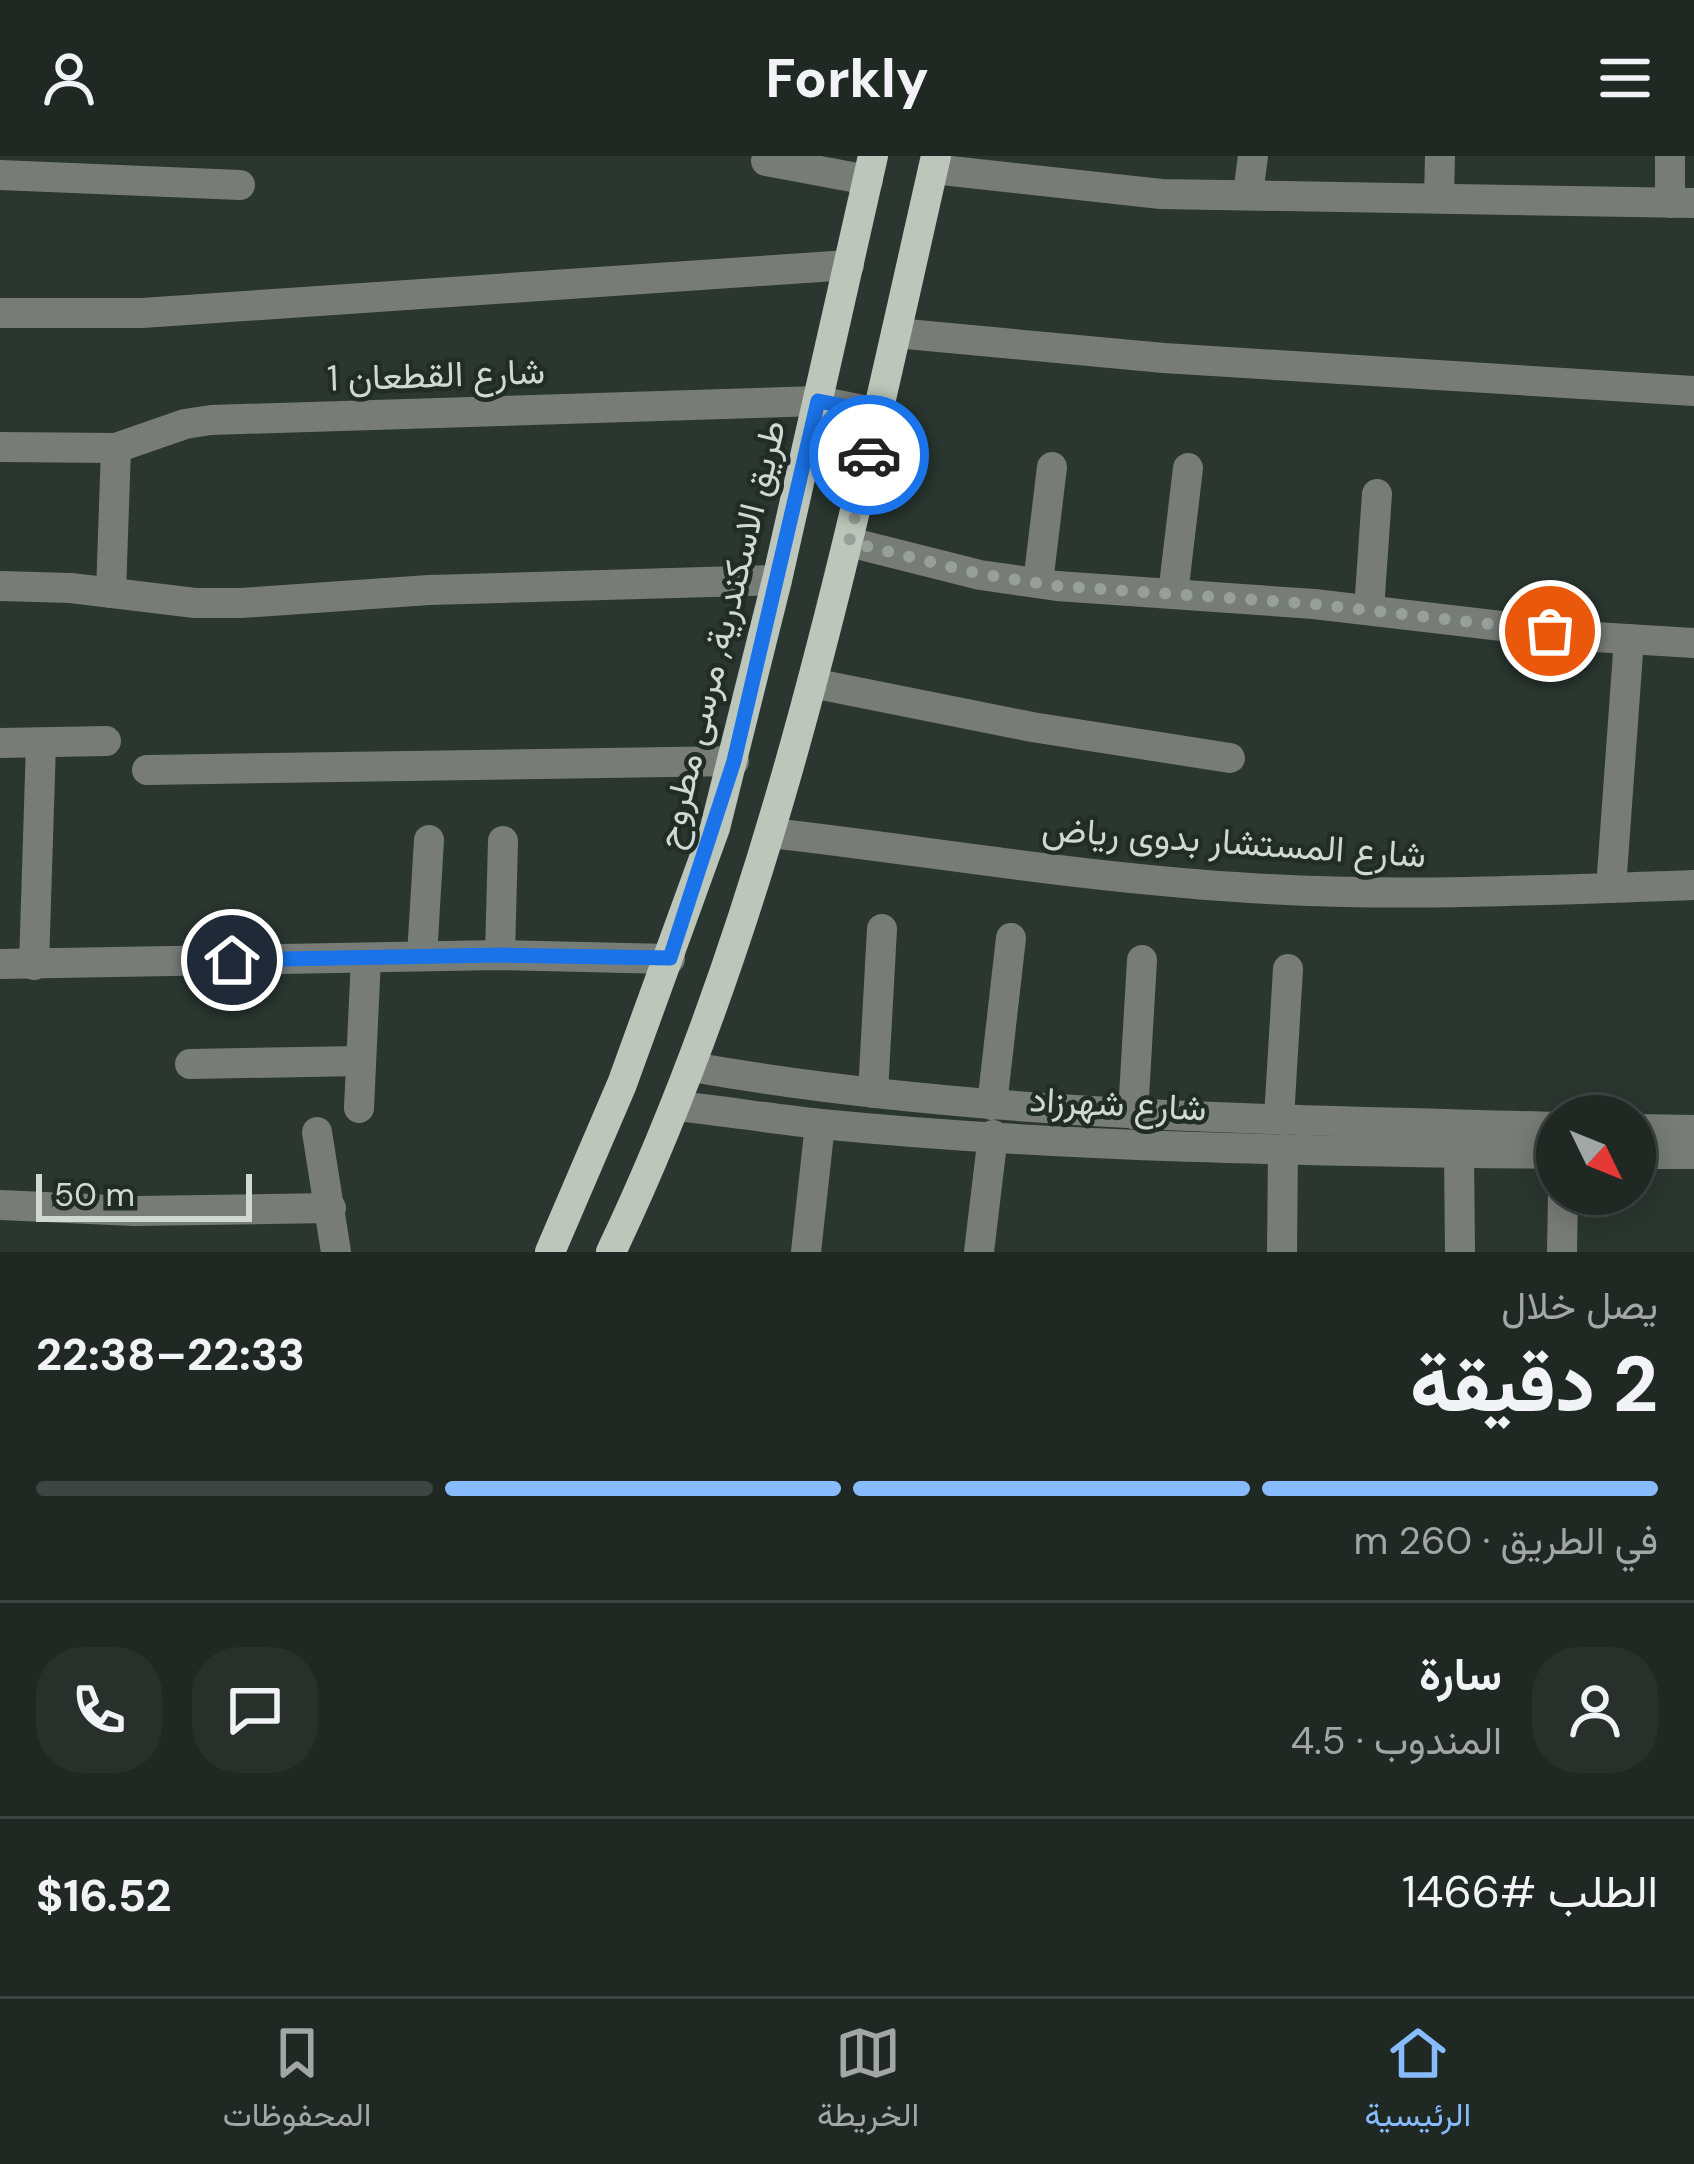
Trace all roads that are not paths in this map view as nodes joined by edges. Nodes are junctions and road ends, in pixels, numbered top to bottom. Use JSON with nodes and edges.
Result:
{"nodes":[{"id":1,"x":1252,"y":156,"type":"edge"},
{"id":2,"x":1440,"y":156,"type":"edge"},
{"id":3,"x":1670,"y":156,"type":"edge"},
{"id":4,"x":766,"y":161,"type":"dead end"},
{"id":5,"x":934,"y":163,"type":"edge"},
{"id":6,"x":45,"y":166,"type":"edge"},
{"id":7,"x":146,"y":168,"type":"edge"},
{"id":8,"x":870,"y":168,"type":"edge"},
{"id":9,"x":0,"y":175,"type":"edge"},
{"id":10,"x":240,"y":185,"type":"dead end"},
{"id":11,"x":1247,"y":194,"type":"junction"},
{"id":12,"x":1439,"y":198,"type":"junction"},
{"id":13,"x":1682,"y":203,"type":"edge"},
{"id":14,"x":849,"y":265,"type":"junction"},
{"id":15,"x":0,"y":313,"type":"edge"},
{"id":16,"x":896,"y":333,"type":"junction"},
{"id":17,"x":1694,"y":391,"type":"edge"},
{"id":18,"x":818,"y":401,"type":"junction"},
{"id":19,"x":878,"y":413,"type":"junction"},
{"id":20,"x":0,"y":448,"type":"edge"},
{"id":21,"x":116,"y":448,"type":"junction"},
{"id":22,"x":1052,"y":466,"type":"dead end"},
{"id":23,"x":1187,"y":468,"type":"dead end"},
{"id":24,"x":1377,"y":494,"type":"dead end"},
{"id":25,"x":849,"y":542,"type":"junction"},
{"id":26,"x":777,"y":580,"type":"junction"},
{"id":27,"x":1038,"y":583,"type":"junction"},
{"id":28,"x":0,"y":586,"type":"edge"},
{"id":29,"x":111,"y":593,"type":"junction"},
{"id":30,"x":1172,"y":594,"type":"junction"},
{"id":31,"x":1369,"y":610,"type":"junction"},
{"id":32,"x":1629,"y":639,"type":"junction"},
{"id":33,"x":1694,"y":643,"type":"edge"},
{"id":34,"x":812,"y":683,"type":"junction"},
{"id":35,"x":41,"y":742,"type":"junction"},
{"id":36,"x":106,"y":742,"type":"dead end"},
{"id":37,"x":0,"y":743,"type":"edge"},
{"id":38,"x":1230,"y":758,"type":"dead end"},
{"id":39,"x":734,"y":761,"type":"junction"},
{"id":40,"x":147,"y":770,"type":"dead end"},
{"id":41,"x":772,"y":833,"type":"junction"},
{"id":42,"x":429,"y":840,"type":"dead end"},
{"id":43,"x":503,"y":841,"type":"dead end"},
{"id":44,"x":1694,"y":885,"type":"edge"},
{"id":45,"x":1611,"y":888,"type":"junction"},
{"id":46,"x":882,"y":928,"type":"dead end"},
{"id":47,"x":1011,"y":938,"type":"dead end"},
{"id":48,"x":500,"y":955,"type":"junction"},
{"id":49,"x":422,"y":956,"type":"junction"},
{"id":50,"x":366,"y":958,"type":"junction"},
{"id":51,"x":670,"y":958,"type":"junction"},
{"id":52,"x":1142,"y":960,"type":"dead end"},
{"id":53,"x":0,"y":964,"type":"edge"},
{"id":54,"x":34,"y":965,"type":"junction"},
{"id":55,"x":1288,"y":969,"type":"dead end"},
{"id":56,"x":361,"y":1060,"type":"junction"},
{"id":57,"x":190,"y":1064,"type":"dead end"},
{"id":58,"x":692,"y":1067,"type":"junction"},
{"id":59,"x":873,"y":1094,"type":"junction"},
{"id":60,"x":677,"y":1106,"type":"junction"},
{"id":61,"x":358,"y":1108,"type":"dead end"},
{"id":62,"x":1133,"y":1114,"type":"junction"},
{"id":63,"x":1279,"y":1118,"type":"junction"},
{"id":64,"x":993,"y":1120,"type":"junction"},
{"id":65,"x":820,"y":1124,"type":"junction"},
{"id":66,"x":1536,"y":1125,"type":"edge"},
{"id":67,"x":1656,"y":1129,"type":"edge"},
{"id":68,"x":1694,"y":1130,"type":"edge"},
{"id":69,"x":317,"y":1132,"type":"dead end"},
{"id":70,"x":1283,"y":1150,"type":"junction"},
{"id":71,"x":1459,"y":1153,"type":"junction"},
{"id":72,"x":1536,"y":1154,"type":"edge"},
{"id":73,"x":1656,"y":1154,"type":"edge"},
{"id":74,"x":1694,"y":1154,"type":"edge"},
{"id":75,"x":0,"y":1205,"type":"edge"},
{"id":76,"x":331,"y":1208,"type":"junction"},
{"id":77,"x":1563,"y":1215,"type":"edge"},
{"id":78,"x":336,"y":1252,"type":"edge"},
{"id":79,"x":550,"y":1252,"type":"edge"},
{"id":80,"x":611,"y":1252,"type":"edge"},
{"id":81,"x":806,"y":1252,"type":"edge"},
{"id":82,"x":979,"y":1252,"type":"edge"},
{"id":83,"x":1282,"y":1252,"type":"edge"},
{"id":84,"x":1460,"y":1252,"type":"edge"},
{"id":85,"x":1562,"y":1252,"type":"edge"}],
"edges":[{"from":1,"to":11,"type":"street"},
{"from":2,"to":12,"type":"street"},
{"from":3,"to":13,"type":"street"},
{"from":4,"to":8,"type":"street"},
{"from":5,"to":11,"type":"street"},
{"from":5,"to":16,"type":"main road"},
{"from":6,"to":7,"type":"street"},
{"from":6,"to":9,"type":"street"},
{"from":7,"to":10,"type":"street"},
{"from":8,"to":14,"type":"main road","name":"طريق الاسكندرية, مرسى مطروح"},
{"from":11,"to":12,"type":"street"},
{"from":12,"to":13,"type":"street"},
{"from":14,"to":15,"type":"street"},
{"from":14,"to":18,"type":"main road","name":"طريق الاسكندرية, مرسى مطروح"},
{"from":16,"to":17,"type":"street"},
{"from":16,"to":19,"type":"main road"},
{"from":18,"to":19,"type":"street","name":"شارع القطعان 1"},
{"from":18,"to":21,"type":"street","name":"شارع القطعان 1"},
{"from":18,"to":26,"type":"main road","name":"طريق الاسكندرية, مرسى مطروح"},
{"from":19,"to":25,"type":"main road"},
{"from":20,"to":21,"type":"street","name":"شارع القطعان 1"},
{"from":21,"to":29,"type":"street"},
{"from":22,"to":27,"type":"street"},
{"from":23,"to":30,"type":"street"},
{"from":24,"to":31,"type":"street"},
{"from":25,"to":27,"type":"street"},
{"from":25,"to":34,"type":"main road"},
{"from":26,"to":29,"type":"street"},
{"from":26,"to":39,"type":"main road","name":"طريق الاسكندرية, مرسى مطروح"},
{"from":27,"to":30,"type":"street"},
{"from":28,"to":29,"type":"street"},
{"from":30,"to":31,"type":"street"},
{"from":31,"to":32,"type":"street"},
{"from":32,"to":33,"type":"street"},
{"from":32,"to":45,"type":"street"},
{"from":34,"to":38,"type":"street"},
{"from":34,"to":41,"type":"main road"},
{"from":35,"to":36,"type":"street"},
{"from":35,"to":37,"type":"street"},
{"from":35,"to":54,"type":"street"},
{"from":39,"to":40,"type":"street"},
{"from":39,"to":51,"type":"main road","name":"طريق الاسكندرية, مرسى مطروح"},
{"from":41,"to":45,"type":"street","name":"شارع المستشار بدوى رياض"},
{"from":41,"to":58,"type":"main road"},
{"from":42,"to":49,"type":"street"},
{"from":43,"to":48,"type":"street"},
{"from":44,"to":45,"type":"street","name":"شارع المستشار بدوى رياض"},
{"from":46,"to":59,"type":"street"},
{"from":47,"to":64,"type":"street"},
{"from":48,"to":49,"type":"street"},
{"from":48,"to":51,"type":"street"},
{"from":49,"to":50,"type":"street"},
{"from":50,"to":54,"type":"street"},
{"from":50,"to":56,"type":"street"},
{"from":51,"to":79,"type":"main road","name":"طريق الاسكندرية, مرسى مطروح"},
{"from":52,"to":62,"type":"street"},
{"from":53,"to":54,"type":"street"},
{"from":55,"to":63,"type":"street"},
{"from":56,"to":57,"type":"street"},
{"from":56,"to":61,"type":"street"},
{"from":58,"to":59,"type":"street","name":"شارع شهرزاد"},
{"from":58,"to":60,"type":"main road"},
{"from":59,"to":64,"type":"street","name":"شارع شهرزاد"},
{"from":60,"to":65,"type":"street","name":"شارع شهرزاد"},
{"from":60,"to":80,"type":"main road"},
{"from":62,"to":63,"type":"street","name":"شارع شهرزاد"},
{"from":62,"to":64,"type":"street","name":"شارع شهرزاد"},
{"from":63,"to":66,"type":"street","name":"شارع شهرزاد"},
{"from":64,"to":65,"type":"street","name":"شارع شهرزاد"},
{"from":64,"to":70,"type":"street","name":"شارع شهرزاد"},
{"from":64,"to":82,"type":"street"},
{"from":65,"to":81,"type":"street"},
{"from":67,"to":68,"type":"street"},
{"from":69,"to":76,"type":"street"},
{"from":70,"to":71,"type":"street","name":"شارع شهرزاد"},
{"from":70,"to":83,"type":"street"},
{"from":71,"to":72,"type":"street","name":"شارع شهرزاد"},
{"from":71,"to":84,"type":"street"},
{"from":73,"to":74,"type":"street"},
{"from":75,"to":76,"type":"street"},
{"from":76,"to":78,"type":"street"},
{"from":77,"to":85,"type":"street"}]}
